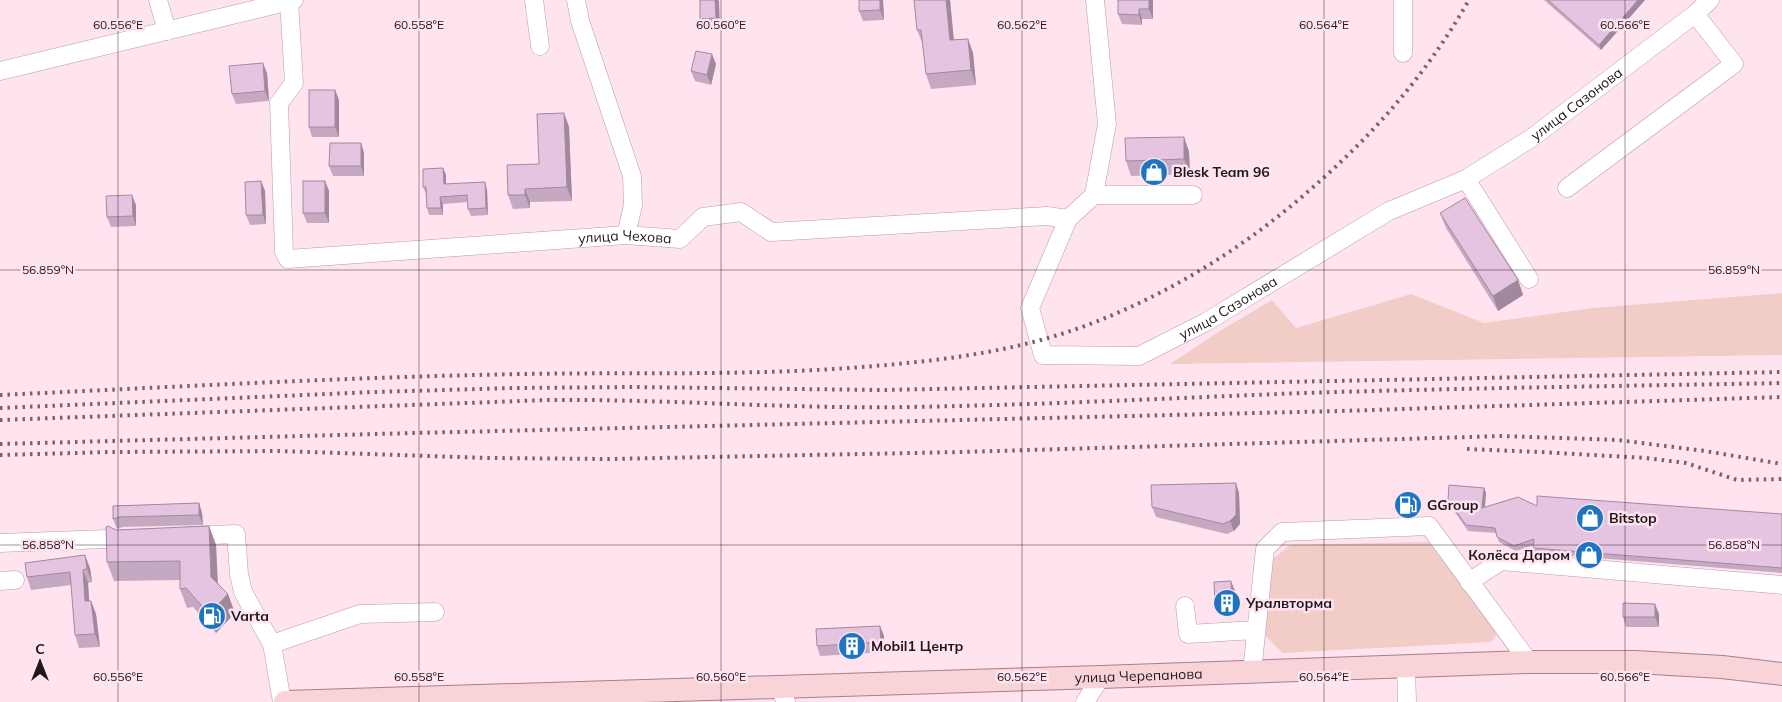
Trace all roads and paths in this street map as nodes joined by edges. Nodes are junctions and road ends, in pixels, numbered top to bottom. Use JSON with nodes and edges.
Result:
{"nodes":[{"id":1,"x":158,"y":0,"type":"edge"},
{"id":2,"x":534,"y":0,"type":"edge"},
{"id":3,"x":576,"y":0,"type":"edge"},
{"id":4,"x":1095,"y":0,"type":"edge"},
{"id":5,"x":1403,"y":0,"type":"edge"},
{"id":6,"x":1710,"y":0,"type":"edge"},
{"id":7,"x":292,"y":1,"type":"edge"},
{"id":8,"x":1695,"y":14,"type":"junction"},
{"id":9,"x":167,"y":31,"type":"junction"},
{"id":10,"x":540,"y":46,"type":"dead end"},
{"id":11,"x":1403,"y":53,"type":"dead end"},
{"id":12,"x":0,"y":71,"type":"edge"},
{"id":13,"x":1466,"y":179,"type":"junction"},
{"id":14,"x":1567,"y":188,"type":"dead end"},
{"id":15,"x":1094,"y":195,"type":"junction"},
{"id":16,"x":1194,"y":195,"type":"dead end"},
{"id":17,"x":1068,"y":219,"type":"junction"},
{"id":18,"x":626,"y":235,"type":"junction"},
{"id":19,"x":1529,"y":279,"type":"dead end"},
{"id":20,"x":170,"y":536,"type":"edge"},
{"id":21,"x":106,"y":539,"type":"edge"},
{"id":22,"x":0,"y":543,"type":"edge"},
{"id":23,"x":1469,"y":582,"type":"junction"},
{"id":24,"x":1782,"y":585,"type":"edge"},
{"id":25,"x":1185,"y":606,"type":"dead end"},
{"id":26,"x":436,"y":612,"type":"dead end"},
{"id":27,"x":1256,"y":630,"type":"junction"},
{"id":28,"x":272,"y":644,"type":"junction"},
{"id":29,"x":1529,"y":662,"type":"junction"},
{"id":30,"x":1406,"y":667,"type":"junction"},
{"id":31,"x":1252,"y":672,"type":"junction"},
{"id":32,"x":1782,"y":674,"type":"edge"},
{"id":33,"x":1101,"y":677,"type":"junction"},
{"id":34,"x":782,"y":694,"type":"edge"},
{"id":35,"x":481,"y":699,"type":"edge"},
{"id":36,"x":323,"y":701,"type":"edge"},
{"id":37,"x":284,"y":702,"type":"edge"},
{"id":38,"x":1084,"y":702,"type":"edge"},
{"id":39,"x":1406,"y":702,"type":"edge"}],
"edges":[{"from":1,"to":9,"type":"street"},
{"from":2,"to":10,"type":"street"},
{"from":3,"to":18,"type":"street"},
{"from":4,"to":15,"type":"street"},
{"from":5,"to":11,"type":"street"},
{"from":6,"to":8,"type":"street","name":"улица Сазонова"},
{"from":7,"to":9,"type":"street"},
{"from":7,"to":18,"type":"street","name":"улица Чехова"},
{"from":8,"to":13,"type":"street","name":"улица Сазонова"},
{"from":8,"to":14,"type":"street"},
{"from":9,"to":12,"type":"street"},
{"from":13,"to":17,"type":"street","name":"улица Сазонова"},
{"from":13,"to":19,"type":"street"},
{"from":15,"to":16,"type":"street"},
{"from":15,"to":17,"type":"street","name":"улица Сазонова"},
{"from":17,"to":18,"type":"street","name":"улица Чехова"},
{"from":20,"to":28,"type":"street"},
{"from":21,"to":22,"type":"street"},
{"from":23,"to":24,"type":"street"},
{"from":23,"to":27,"type":"street"},
{"from":23,"to":29,"type":"street"},
{"from":25,"to":27,"type":"street"},
{"from":26,"to":28,"type":"street"},
{"from":27,"to":31,"type":"street"},
{"from":28,"to":37,"type":"street"},
{"from":29,"to":30,"type":"main road","name":"улица Черепанова"},
{"from":29,"to":32,"type":"main road","name":"улица Черепанова"},
{"from":30,"to":31,"type":"main road","name":"улица Черепанова"},
{"from":30,"to":39,"type":"street"},
{"from":31,"to":33,"type":"main road","name":"улица Черепанова"},
{"from":33,"to":34,"type":"main road","name":"улица Черепанова"},
{"from":33,"to":38,"type":"street"},
{"from":34,"to":35,"type":"main road","name":"улица Черепанова"},
{"from":35,"to":36,"type":"main road","name":"улица Черепанова"},
{"from":36,"to":37,"type":"main road","name":"улица Черепанова"}]}
